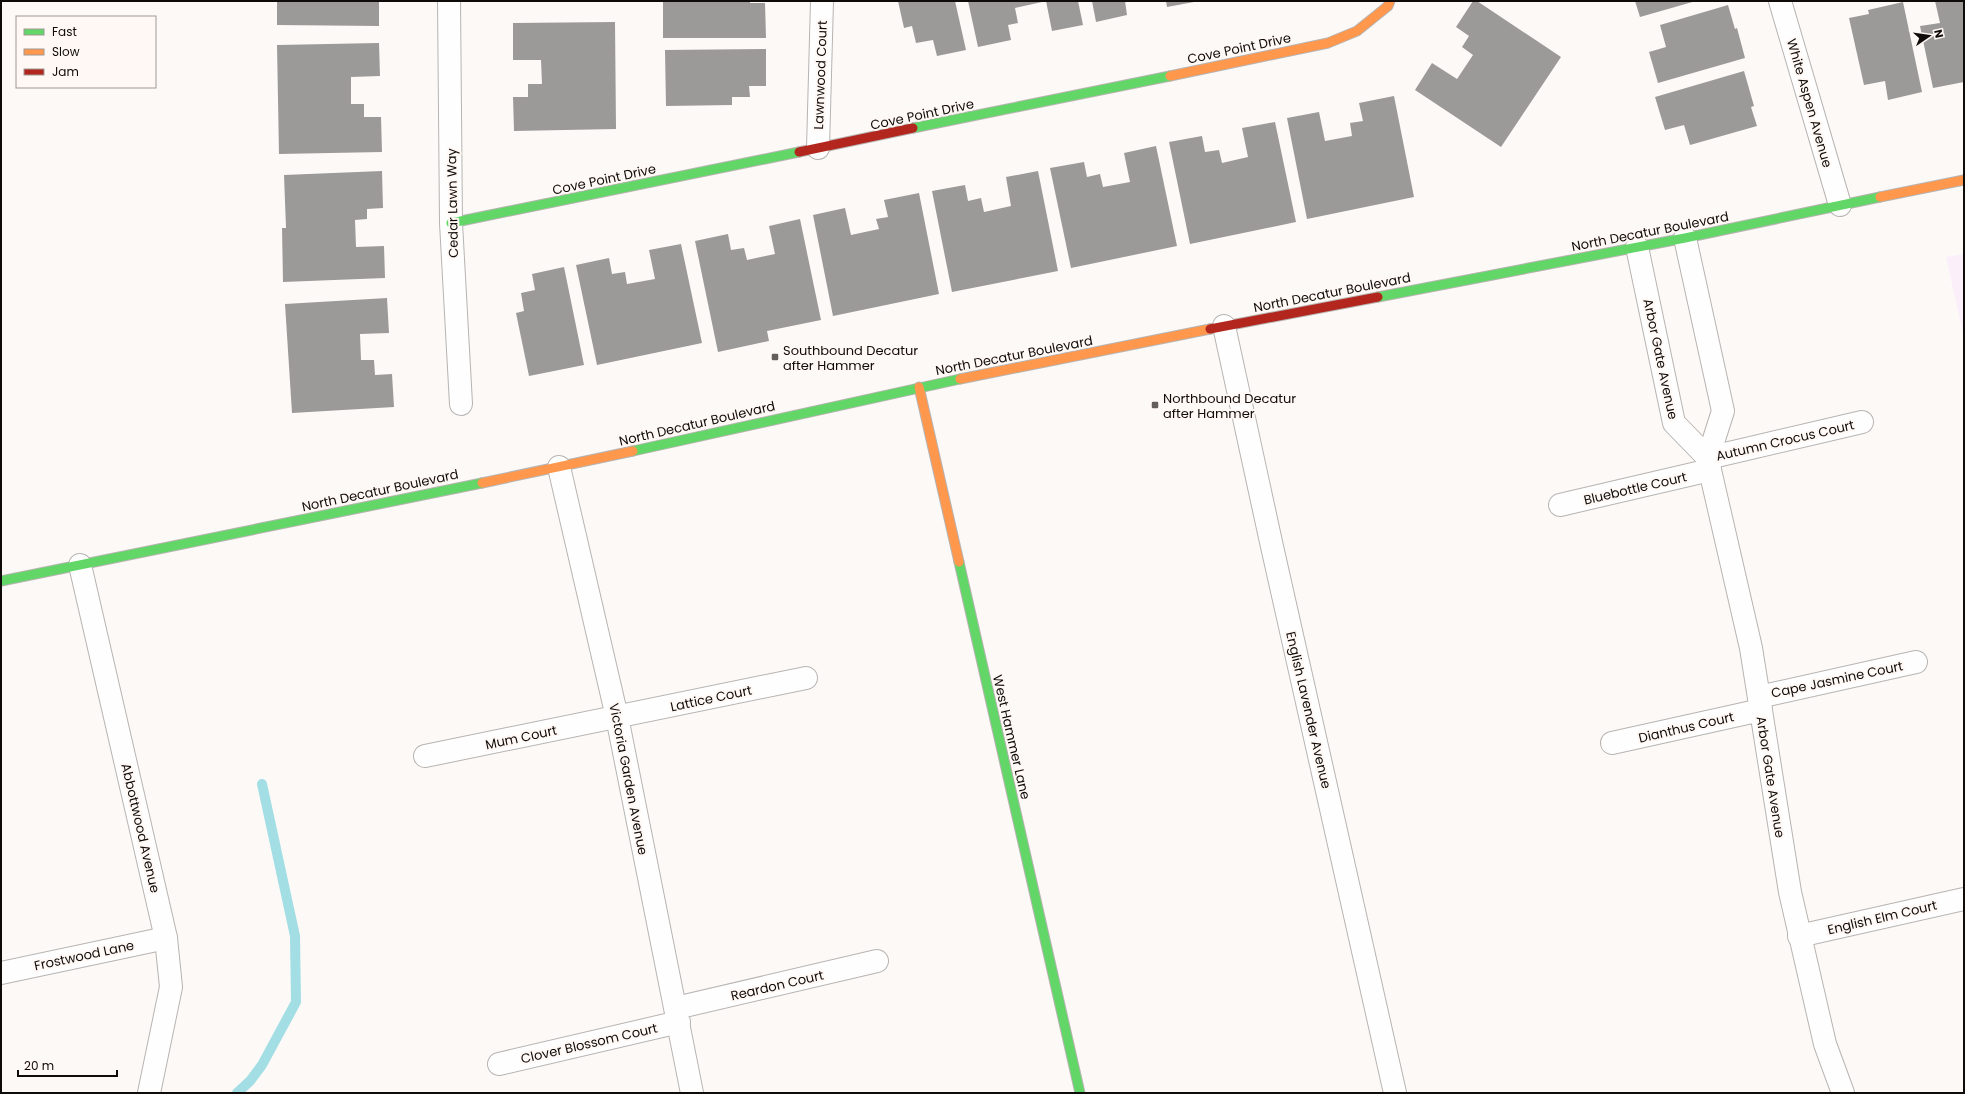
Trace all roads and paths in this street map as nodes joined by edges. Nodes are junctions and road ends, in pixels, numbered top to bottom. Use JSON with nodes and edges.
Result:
{"nodes":[{"id":1,"x":449,"y":1,"type":"edge"},
{"id":2,"x":822,"y":1,"type":"edge"},
{"id":3,"x":1780,"y":1,"type":"edge"},
{"id":4,"x":1389,"y":4,"type":"edge"},
{"id":5,"x":818,"y":148,"type":"junction"},
{"id":6,"x":1964,"y":180,"type":"edge"},
{"id":7,"x":1840,"y":205,"type":"junction"},
{"id":8,"x":451,"y":223,"type":"junction"},
{"id":9,"x":1685,"y":238,"type":"junction"},
{"id":10,"x":1637,"y":247,"type":"junction"},
{"id":11,"x":1224,"y":326,"type":"junction"},
{"id":12,"x":919,"y":387,"type":"junction"},
{"id":13,"x":461,"y":404,"type":"dead end"},
{"id":14,"x":1862,"y":422,"type":"dead end"},
{"id":15,"x":1709,"y":464,"type":"junction"},
{"id":16,"x":559,"y":467,"type":"junction"},
{"id":17,"x":1560,"y":505,"type":"dead end"},
{"id":18,"x":80,"y":565,"type":"junction"},
{"id":19,"x":1,"y":581,"type":"edge"},
{"id":20,"x":1916,"y":662,"type":"dead end"},
{"id":21,"x":806,"y":678,"type":"dead end"},
{"id":22,"x":1760,"y":703,"type":"junction"},
{"id":23,"x":617,"y":717,"type":"junction"},
{"id":24,"x":1612,"y":743,"type":"dead end"},
{"id":25,"x":425,"y":756,"type":"dead end"},
{"id":26,"x":1964,"y":899,"type":"edge"},
{"id":27,"x":1799,"y":936,"type":"junction"},
{"id":28,"x":166,"y":938,"type":"junction"},
{"id":29,"x":877,"y":961,"type":"dead end"},
{"id":30,"x":1,"y":972,"type":"edge"},
{"id":31,"x":678,"y":1015,"type":"junction"},
{"id":32,"x":499,"y":1064,"type":"dead end"},
{"id":33,"x":150,"y":1093,"type":"edge"},
{"id":34,"x":692,"y":1093,"type":"edge"},
{"id":35,"x":1080,"y":1093,"type":"edge"},
{"id":36,"x":1395,"y":1093,"type":"edge"},
{"id":37,"x":1843,"y":1093,"type":"edge"}],
"edges":[{"from":1,"to":8,"type":"street","name":"Cedar Lawn Way"},
{"from":2,"to":5,"type":"street","name":"Lawnwood Court"},
{"from":3,"to":7,"type":"street","name":"White Aspen Avenue"},
{"from":4,"to":5,"type":"main road","name":"Cove Point Drive"},
{"from":5,"to":8,"type":"main road","name":"Cove Point Drive"},
{"from":6,"to":7,"type":"main road","name":"North Decatur Boulevard"},
{"from":7,"to":9,"type":"main road","name":"North Decatur Boulevard"},
{"from":8,"to":13,"type":"street","name":"Cedar Lawn Way"},
{"from":9,"to":10,"type":"main road","name":"North Decatur Boulevard"},
{"from":9,"to":15,"type":"street"},
{"from":10,"to":11,"type":"main road","name":"North Decatur Boulevard"},
{"from":10,"to":15,"type":"street","name":"Arbor Gate Avenue"},
{"from":11,"to":12,"type":"main road","name":"North Decatur Boulevard"},
{"from":11,"to":36,"type":"street","name":"English Lavender Avenue"},
{"from":12,"to":16,"type":"main road","name":"North Decatur Boulevard"},
{"from":12,"to":35,"type":"main road","name":"West Hammer Lane"},
{"from":14,"to":15,"type":"street","name":"Autumn Crocus Court"},
{"from":15,"to":17,"type":"street","name":"Bluebottle Court"},
{"from":15,"to":22,"type":"street","name":"Arbor Gate Avenue"},
{"from":16,"to":18,"type":"main road","name":"North Decatur Boulevard"},
{"from":16,"to":23,"type":"street","name":"Victoria Garden Avenue"},
{"from":18,"to":19,"type":"main road","name":"North Decatur Boulevard"},
{"from":18,"to":28,"type":"street","name":"Abbottwood Avenue"},
{"from":20,"to":22,"type":"street","name":"Cape Jasmine Court"},
{"from":21,"to":23,"type":"street","name":"Lattice Court"},
{"from":22,"to":24,"type":"street","name":"Dianthus Court"},
{"from":22,"to":27,"type":"street","name":"Arbor Gate Avenue"},
{"from":23,"to":25,"type":"street","name":"Mum Court"},
{"from":23,"to":31,"type":"street","name":"Victoria Garden Avenue"},
{"from":26,"to":27,"type":"street","name":"English Elm Court"},
{"from":27,"to":37,"type":"street","name":"Arbor Gate Avenue"},
{"from":28,"to":30,"type":"street","name":"Frostwood Lane"},
{"from":28,"to":33,"type":"street","name":"Abbottwood Avenue"},
{"from":29,"to":31,"type":"street","name":"Reardon Court"},
{"from":31,"to":32,"type":"street","name":"Clover Blossom Court"},
{"from":31,"to":34,"type":"street","name":"Victoria Garden Avenue"}]}
